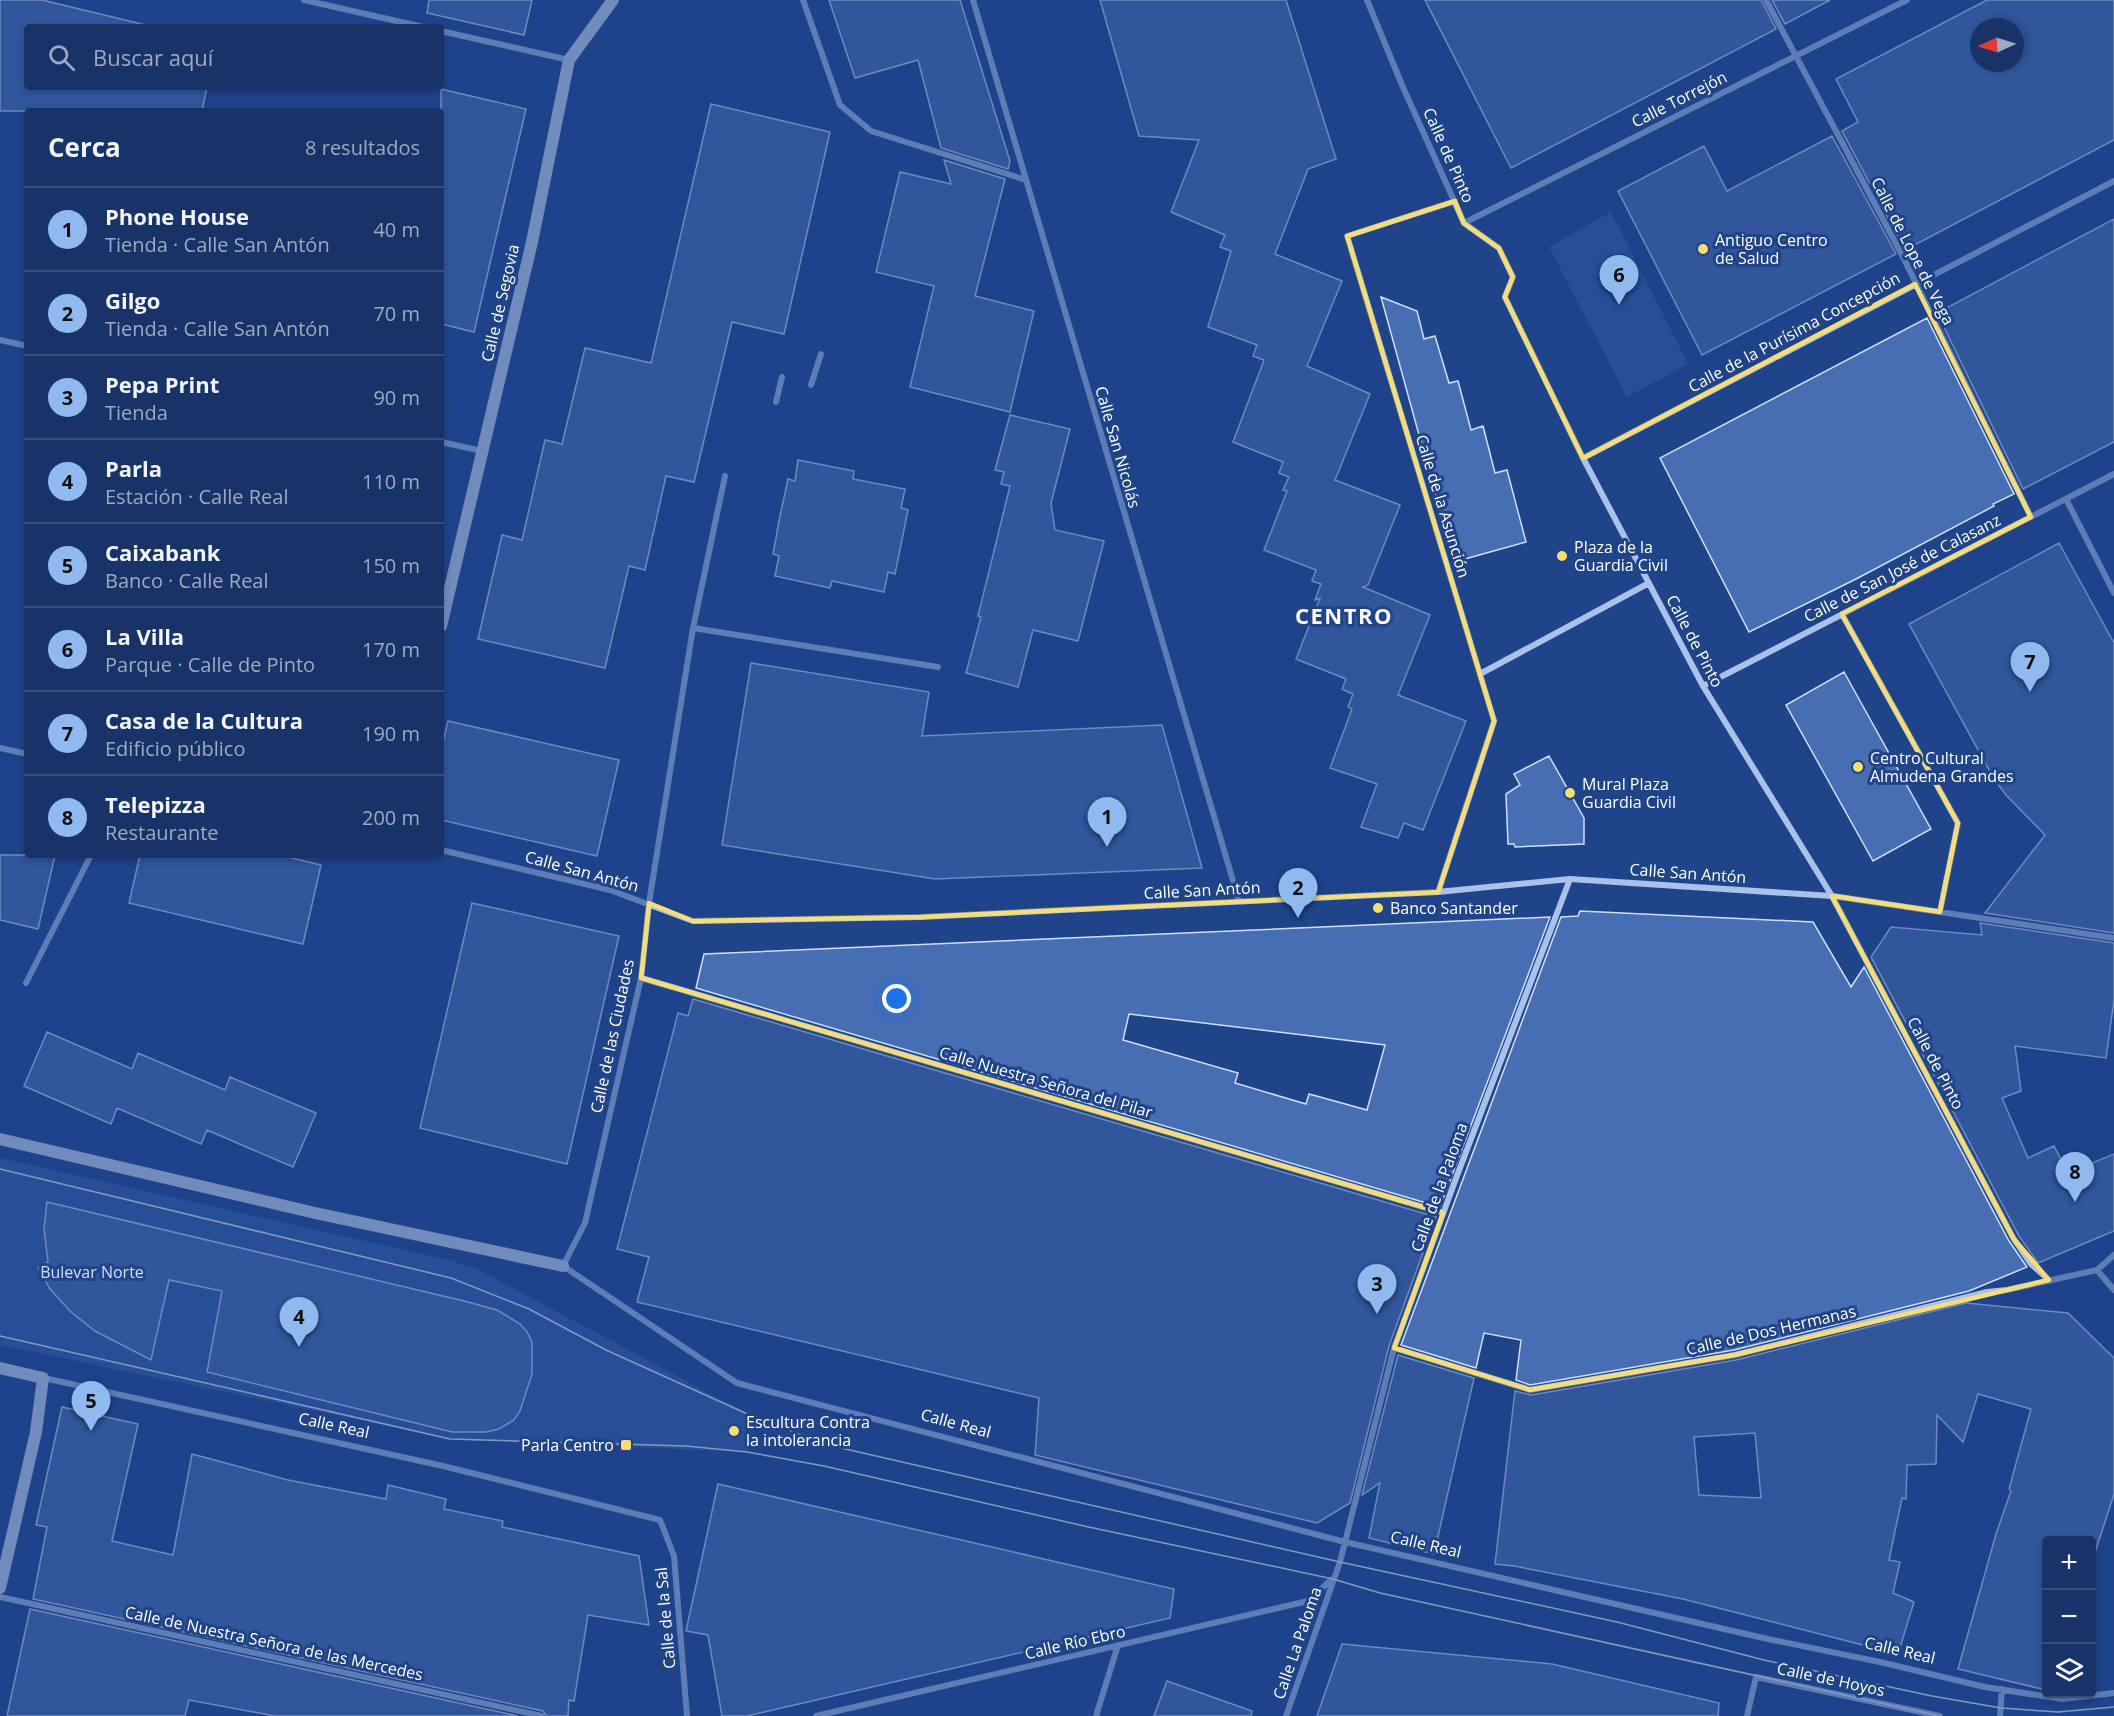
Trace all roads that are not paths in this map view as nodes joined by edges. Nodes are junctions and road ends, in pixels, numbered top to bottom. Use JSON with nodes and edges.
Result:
{"nodes":[{"id":1,"x":304,"y":0,"type":"edge"},
{"id":2,"x":613,"y":0,"type":"edge"},
{"id":3,"x":803,"y":0,"type":"edge"},
{"id":4,"x":973,"y":0,"type":"edge"},
{"id":5,"x":1367,"y":0,"type":"edge"},
{"id":6,"x":1766,"y":0,"type":"edge"},
{"id":7,"x":1907,"y":0,"type":"edge"},
{"id":8,"x":410,"y":24,"type":"edge"},
{"id":9,"x":444,"y":32,"type":"edge"},
{"id":10,"x":1796,"y":57,"type":"junction"},
{"id":11,"x":569,"y":60,"type":"junction"},
{"id":12,"x":1026,"y":180,"type":"junction"},
{"id":13,"x":2114,"y":181,"type":"edge"},
{"id":14,"x":1455,"y":201,"type":"junction"},
{"id":15,"x":1464,"y":223,"type":"junction"},
{"id":16,"x":1916,"y":284,"type":"junction"},
{"id":17,"x":0,"y":340,"type":"edge"},
{"id":18,"x":24,"y":345,"type":"edge"},
{"id":19,"x":821,"y":354,"type":"dead end"},
{"id":20,"x":782,"y":377,"type":"dead end"},
{"id":21,"x":811,"y":385,"type":"dead end"},
{"id":22,"x":776,"y":402,"type":"dead end"},
{"id":23,"x":444,"y":442,"type":"edge"},
{"id":24,"x":482,"y":451,"type":"junction"},
{"id":25,"x":1583,"y":458,"type":"junction"},
{"id":26,"x":2114,"y":474,"type":"edge"},
{"id":27,"x":725,"y":476,"type":"dead end"},
{"id":28,"x":2066,"y":499,"type":"junction"},
{"id":29,"x":2031,"y":516,"type":"junction"},
{"id":30,"x":1649,"y":583,"type":"junction"},
{"id":31,"x":2114,"y":593,"type":"edge"},
{"id":32,"x":444,"y":613,"type":"edge"},
{"id":33,"x":1842,"y":614,"type":"junction"},
{"id":34,"x":693,"y":628,"type":"junction"},
{"id":35,"x":938,"y":667,"type":"dead end"},
{"id":36,"x":1480,"y":674,"type":"junction"},
{"id":37,"x":1703,"y":686,"type":"junction"},
{"id":38,"x":0,"y":748,"type":"edge"},
{"id":39,"x":24,"y":753,"type":"edge"},
{"id":40,"x":444,"y":851,"type":"edge"},
{"id":41,"x":89,"y":858,"type":"edge"},
{"id":42,"x":1570,"y":879,"type":"junction"},
{"id":43,"x":1438,"y":892,"type":"junction"},
{"id":44,"x":1832,"y":896,"type":"junction"},
{"id":45,"x":1239,"y":902,"type":"junction"},
{"id":46,"x":649,"y":903,"type":"junction"},
{"id":47,"x":1940,"y":912,"type":"junction"},
{"id":48,"x":2114,"y":938,"type":"edge"},
{"id":49,"x":641,"y":978,"type":"junction"},
{"id":50,"x":26,"y":983,"type":"dead end"},
{"id":51,"x":0,"y":1139,"type":"edge"},
{"id":52,"x":1443,"y":1213,"type":"junction"},
{"id":53,"x":2114,"y":1255,"type":"edge"},
{"id":54,"x":563,"y":1266,"type":"junction"},
{"id":55,"x":2097,"y":1270,"type":"junction"},
{"id":56,"x":2049,"y":1280,"type":"junction"},
{"id":57,"x":2114,"y":1290,"type":"edge"},
{"id":58,"x":1394,"y":1348,"type":"junction"},
{"id":59,"x":0,"y":1368,"type":"edge"},
{"id":60,"x":43,"y":1378,"type":"junction"},
{"id":61,"x":660,"y":1520,"type":"joint"},
{"id":62,"x":1345,"y":1542,"type":"junction"},
{"id":63,"x":1333,"y":1579,"type":"junction"},
{"id":64,"x":0,"y":1588,"type":"edge"},
{"id":65,"x":0,"y":1597,"type":"edge"},
{"id":66,"x":1118,"y":1645,"type":"junction"},
{"id":67,"x":2002,"y":1689,"type":"junction"},
{"id":68,"x":2114,"y":1693,"type":"edge"},
{"id":69,"x":542,"y":1716,"type":"edge"},
{"id":70,"x":687,"y":1716,"type":"edge"},
{"id":71,"x":816,"y":1716,"type":"edge"},
{"id":72,"x":1096,"y":1716,"type":"edge"},
{"id":73,"x":1286,"y":1716,"type":"edge"},
{"id":74,"x":1748,"y":1716,"type":"edge"},
{"id":75,"x":1940,"y":1716,"type":"edge"},
{"id":76,"x":2000,"y":1716,"type":"edge"}],
"edges":[{"from":1,"to":8,"type":"street"},
{"from":2,"to":11,"type":"street","name":"Calle de Segovia"},
{"from":3,"to":12,"type":"street"},
{"from":4,"to":12,"type":"street","name":"Calle San Nicolás"},
{"from":5,"to":14,"type":"street","name":"Calle de Pinto"},
{"from":6,"to":10,"type":"street","name":"Calle de Lope de Vega"},
{"from":7,"to":10,"type":"street","name":"Calle Torrejón"},
{"from":9,"to":11,"type":"street"},
{"from":10,"to":15,"type":"street","name":"Calle Torrejón"},
{"from":10,"to":16,"type":"street","name":"Calle de Lope de Vega"},
{"from":11,"to":24,"type":"street","name":"Calle de Segovia"},
{"from":12,"to":45,"type":"street","name":"Calle San Nicolás"},
{"from":13,"to":16,"type":"street","name":"Calle de la Purísima Concepción"},
{"from":14,"to":15,"type":"street","name":"Calle de Pinto"},
{"from":14,"to":36,"type":"street","name":"Calle de la Asunción"},
{"from":15,"to":25,"type":"street","name":"Calle de Pinto"},
{"from":16,"to":25,"type":"street","name":"Calle de la Purísima Concepción"},
{"from":16,"to":29,"type":"street","name":"Calle de Lope de Vega"},
{"from":17,"to":18,"type":"street"},
{"from":19,"to":21,"type":"street"},
{"from":20,"to":22,"type":"street"},
{"from":23,"to":24,"type":"street"},
{"from":24,"to":32,"type":"street","name":"Calle de Segovia"},
{"from":25,"to":30,"type":"street","name":"Calle de Pinto"},
{"from":26,"to":28,"type":"street","name":"Calle de San José de Calasanz"},
{"from":27,"to":34,"type":"street","name":"Calle de las Ciudades"},
{"from":28,"to":29,"type":"street","name":"Calle de San José de Calasanz"},
{"from":28,"to":31,"type":"street"},
{"from":29,"to":33,"type":"street","name":"Calle de San José de Calasanz"},
{"from":30,"to":36,"type":"street"},
{"from":30,"to":37,"type":"street","name":"Calle de Pinto"},
{"from":33,"to":37,"type":"street","name":"Calle de San José de Calasanz"},
{"from":33,"to":47,"type":"street"},
{"from":34,"to":35,"type":"street"},
{"from":34,"to":46,"type":"street","name":"Calle de las Ciudades"},
{"from":36,"to":43,"type":"street","name":"Calle de la Asunción"},
{"from":37,"to":44,"type":"street","name":"Calle de Pinto"},
{"from":38,"to":39,"type":"street"},
{"from":40,"to":46,"type":"street","name":"Calle San Antón"},
{"from":41,"to":50,"type":"street"},
{"from":42,"to":43,"type":"street","name":"Calle San Antón"},
{"from":42,"to":44,"type":"street","name":"Calle San Antón"},
{"from":42,"to":52,"type":"street","name":"Calle de la Paloma"},
{"from":43,"to":45,"type":"street","name":"Calle San Antón"},
{"from":44,"to":47,"type":"street","name":"Calle San Antón"},
{"from":44,"to":56,"type":"street","name":"Calle de Pinto"},
{"from":45,"to":46,"type":"street","name":"Calle San Antón"},
{"from":46,"to":49,"type":"street","name":"Calle de las Ciudades"},
{"from":47,"to":48,"type":"street","name":"Calle San Antón"},
{"from":49,"to":52,"type":"street","name":"Calle Nuestra Señora del Pilar"},
{"from":49,"to":54,"type":"street","name":"Calle de las Ciudades"},
{"from":51,"to":54,"type":"street"},
{"from":52,"to":58,"type":"street","name":"Calle de la Paloma"},
{"from":53,"to":55,"type":"street","name":"Calle de Dos Hermanas"},
{"from":54,"to":62,"type":"street","name":"Calle Real"},
{"from":55,"to":56,"type":"street","name":"Calle de Dos Hermanas"},
{"from":55,"to":57,"type":"street"},
{"from":56,"to":58,"type":"street","name":"Calle de Dos Hermanas"},
{"from":58,"to":62,"type":"street","name":"Calle de la Paloma"},
{"from":59,"to":60,"type":"street","name":"Calle Real"},
{"from":60,"to":61,"type":"street","name":"Calle Real"},
{"from":60,"to":64,"type":"street"},
{"from":61,"to":70,"type":"street","name":"Calle de la Sal"},
{"from":62,"to":63,"type":"street","name":"Calle de la Paloma"},
{"from":62,"to":67,"type":"street","name":"Calle Real"},
{"from":63,"to":66,"type":"street","name":"Calle Río Ebro"},
{"from":63,"to":73,"type":"street","name":"Calle La Paloma"},
{"from":65,"to":69,"type":"street","name":"Calle de Nuestra Señora de las Mercedes"},
{"from":66,"to":71,"type":"street","name":"Calle Río Ebro"},
{"from":66,"to":72,"type":"street"},
{"from":67,"to":68,"type":"street","name":"Calle Real"},
{"from":67,"to":76,"type":"street"},
{"from":74,"to":75,"type":"street","name":"Calle de Hoyos"}]}
